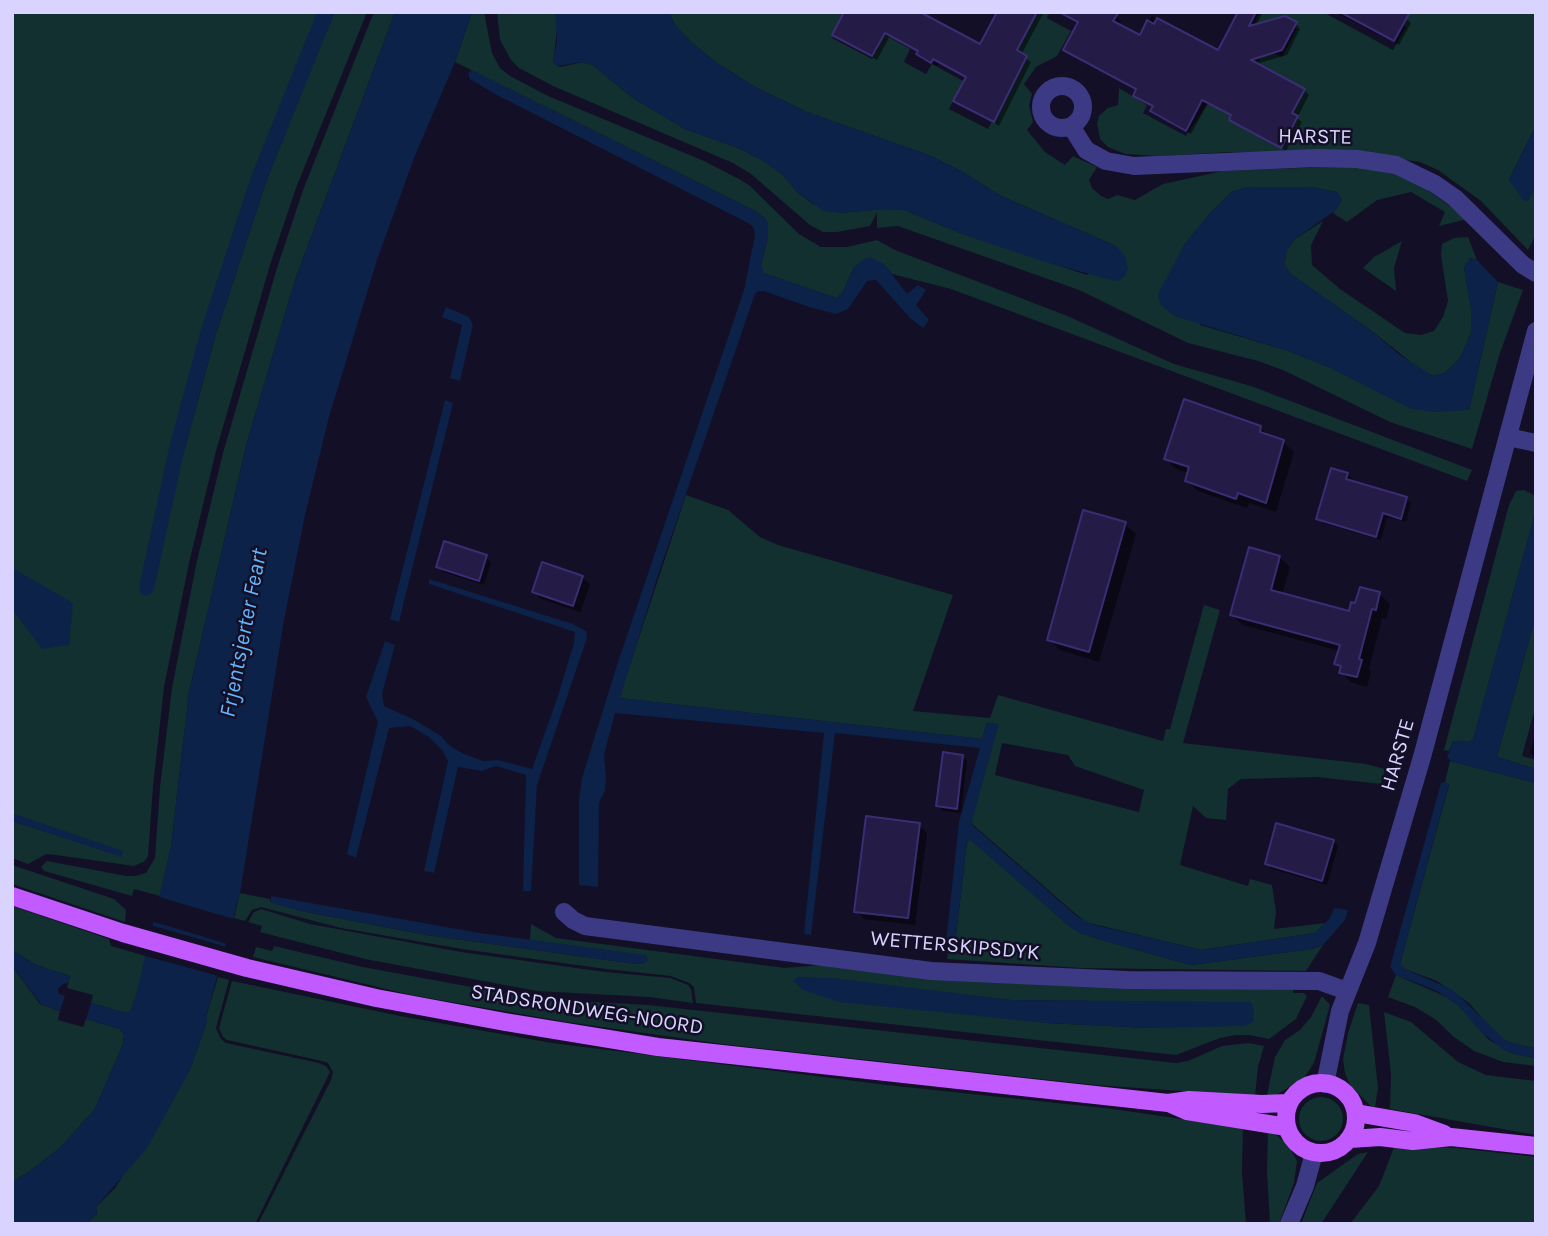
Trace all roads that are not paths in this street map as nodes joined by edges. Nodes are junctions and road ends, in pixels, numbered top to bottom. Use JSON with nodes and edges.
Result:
{"nodes":[{"id":1,"x":1071,"y":126,"type":"dead end"},
{"id":2,"x":1536,"y":273,"type":"edge"},
{"id":3,"x":1536,"y":331,"type":"edge"},
{"id":4,"x":1508,"y":437,"type":"junction"},
{"id":5,"x":1536,"y":443,"type":"edge"},
{"id":6,"x":12,"y":896,"type":"edge"},
{"id":7,"x":564,"y":912,"type":"dead end"},
{"id":8,"x":1347,"y":991,"type":"junction"},
{"id":9,"x":1325,"y":1084,"type":"junction"},
{"id":10,"x":1168,"y":1102,"type":"junction"},
{"id":11,"x":1288,"y":1103,"type":"junction"},
{"id":12,"x":1356,"y":1112,"type":"junction"},
{"id":13,"x":1287,"y":1127,"type":"junction"},
{"id":14,"x":1451,"y":1136,"type":"junction"},
{"id":15,"x":1350,"y":1139,"type":"junction"},
{"id":16,"x":1536,"y":1146,"type":"edge"},
{"id":17,"x":1314,"y":1153,"type":"junction"},
{"id":18,"x":1289,"y":1224,"type":"edge"}],
"edges":[{"from":1,"to":2,"type":"street","name":"HARSTE"},
{"from":3,"to":4,"type":"street","name":"HARSTE"},
{"from":4,"to":5,"type":"street"},
{"from":4,"to":8,"type":"street","name":"HARSTE"},
{"from":6,"to":10,"type":"main road","name":"STADSRONDWEG-NOORD"},
{"from":7,"to":8,"type":"street","name":"WETTERSKIPSDYK"},
{"from":8,"to":9,"type":"street","name":"HARSTE"},
{"from":9,"to":11,"type":"main road"},
{"from":9,"to":12,"type":"main road"},
{"from":10,"to":11,"type":"main road","name":"STADSRONDWEG-NOORD"},
{"from":10,"to":13,"type":"main road","name":"STADSRONDWEG-NOORD"},
{"from":11,"to":13,"type":"main road"},
{"from":12,"to":14,"type":"main road"},
{"from":12,"to":15,"type":"main road"},
{"from":13,"to":17,"type":"main road"},
{"from":14,"to":15,"type":"main road"},
{"from":14,"to":16,"type":"main road"},
{"from":15,"to":17,"type":"main road"},
{"from":17,"to":18,"type":"street"}]}
